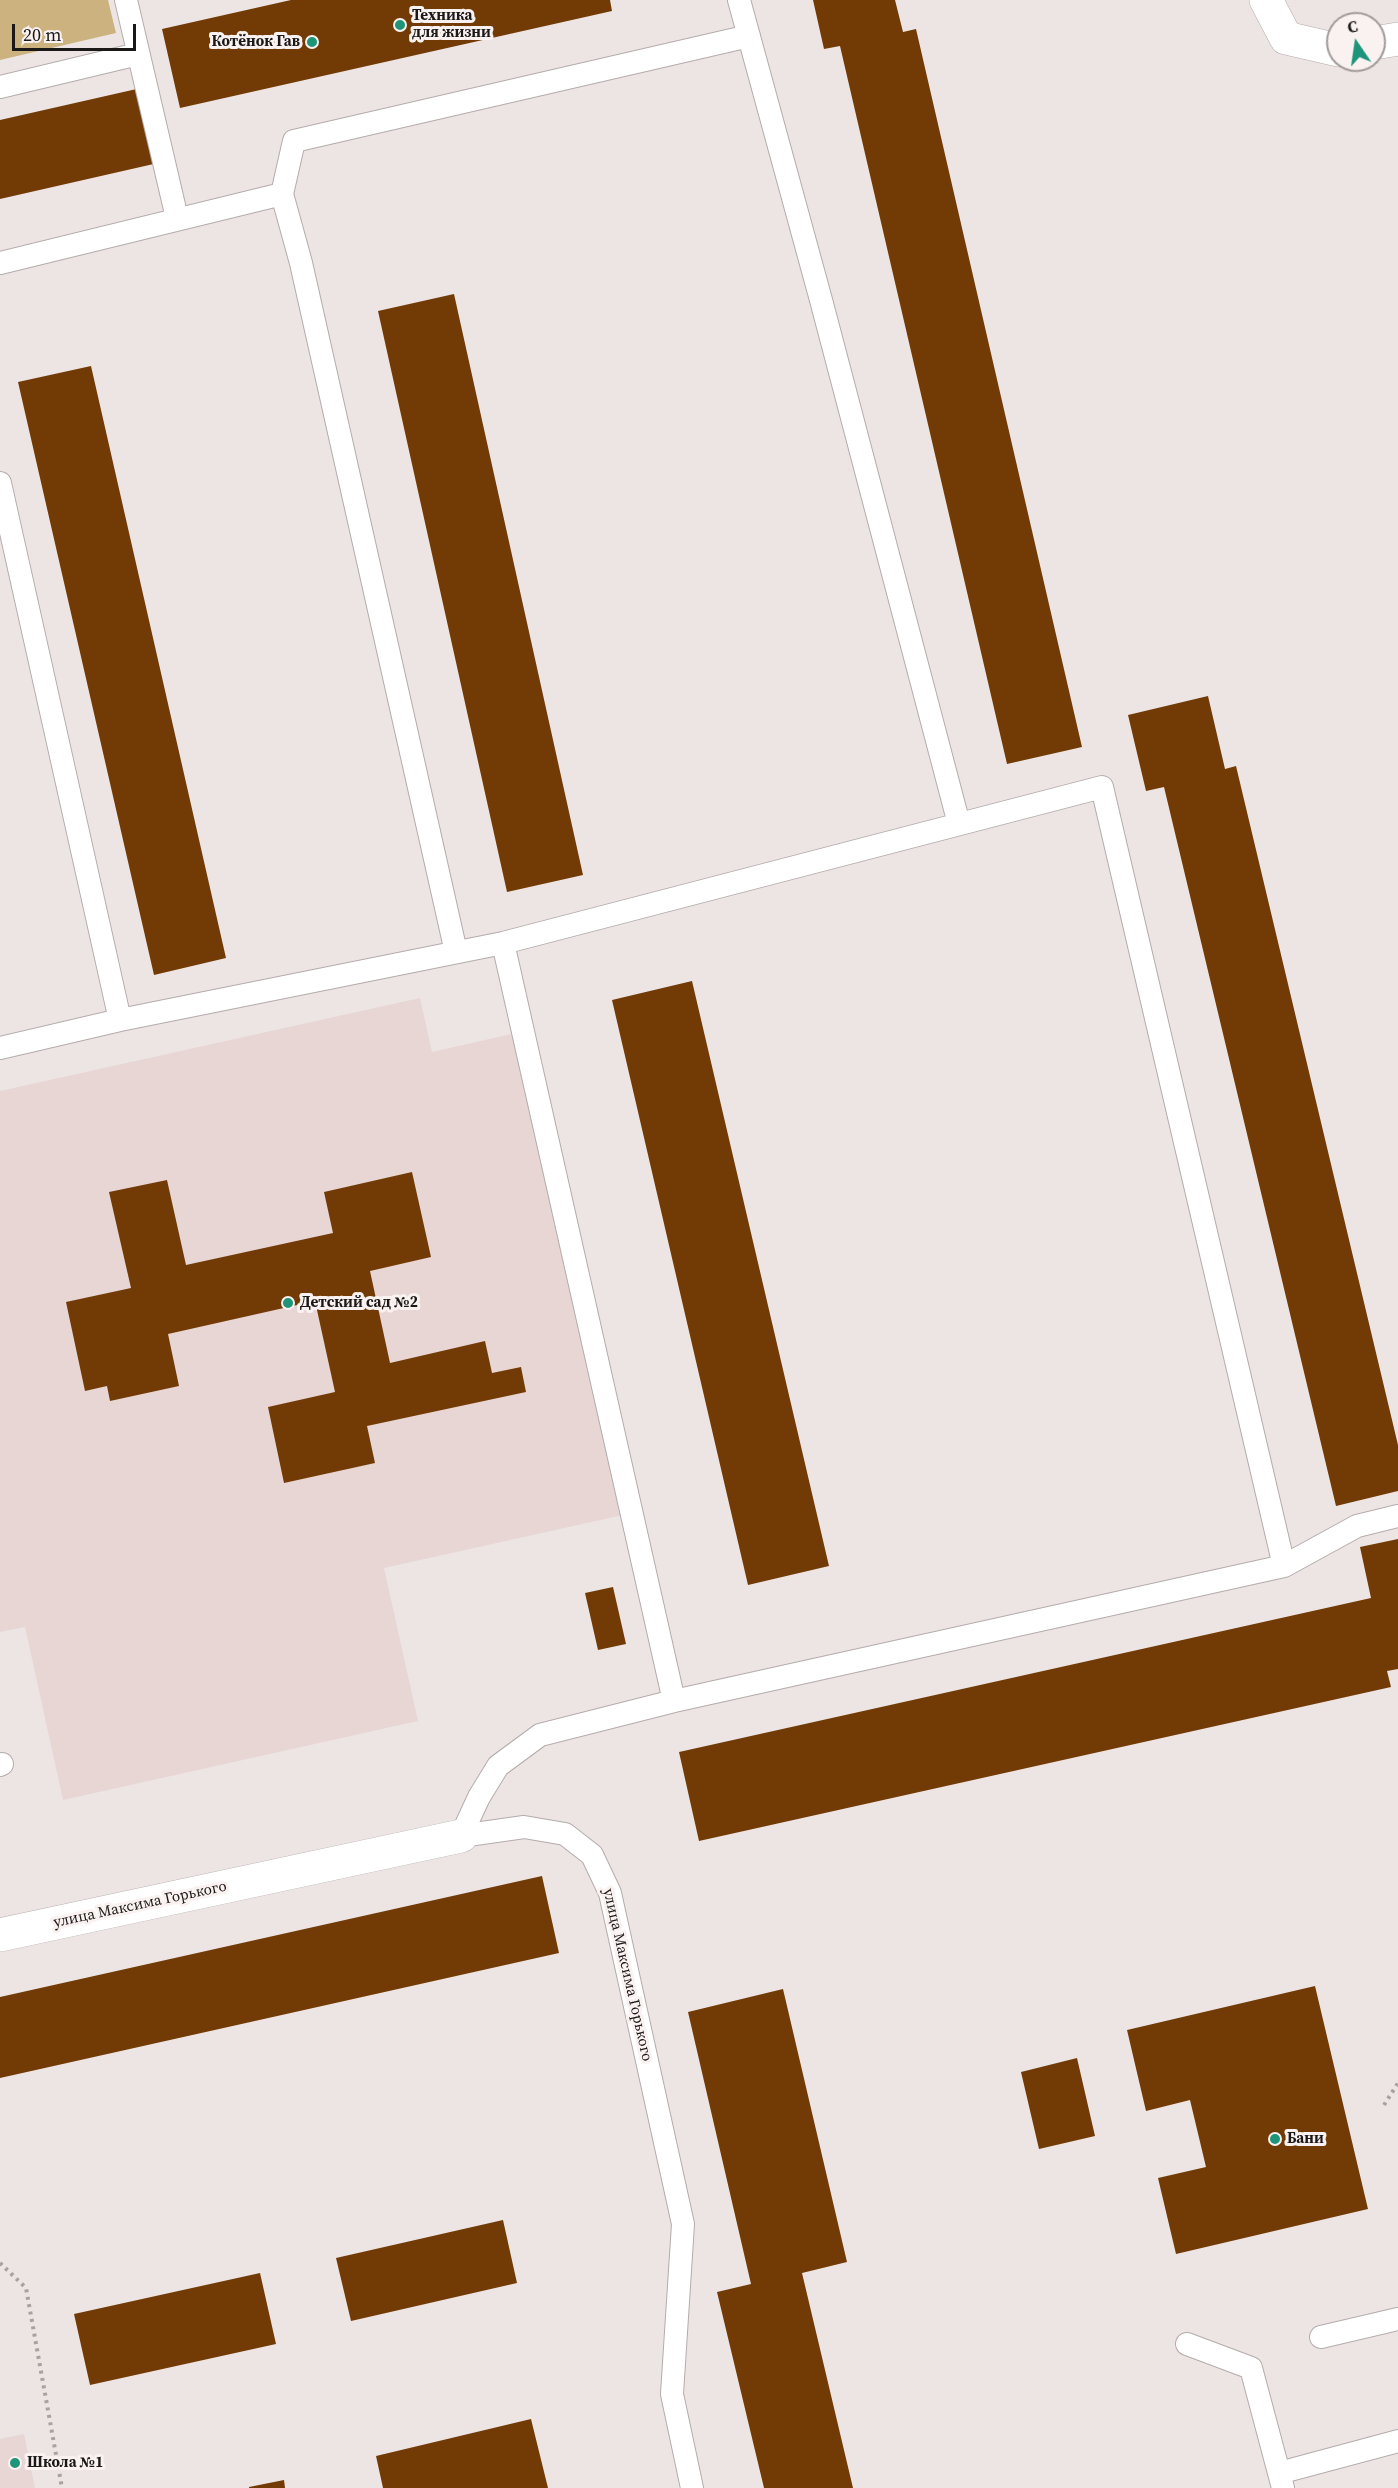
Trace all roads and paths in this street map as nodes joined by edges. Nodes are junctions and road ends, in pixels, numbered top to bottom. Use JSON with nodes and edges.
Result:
{"nodes":[{"id":1,"x":126,"y":0,"type":"edge"},
{"id":2,"x":739,"y":0,"type":"edge"},
{"id":3,"x":1266,"y":0,"type":"edge"},
{"id":4,"x":749,"y":36,"type":"junction"},
{"id":5,"x":1326,"y":47,"type":"edge"},
{"id":6,"x":138,"y":54,"type":"junction"},
{"id":7,"x":0,"y":87,"type":"edge"},
{"id":8,"x":282,"y":194,"type":"junction"},
{"id":9,"x":177,"y":218,"type":"junction"},
{"id":10,"x":0,"y":263,"type":"edge"},
{"id":11,"x":0,"y":483,"type":"edge"},
{"id":12,"x":958,"y":824,"type":"junction"},
{"id":13,"x":503,"y":944,"type":"junction"},
{"id":14,"x":456,"y":952,"type":"junction"},
{"id":15,"x":120,"y":1020,"type":"junction"},
{"id":16,"x":0,"y":1048,"type":"edge"},
{"id":17,"x":1398,"y":1516,"type":"edge"},
{"id":18,"x":1284,"y":1566,"type":"junction"},
{"id":19,"x":674,"y":1701,"type":"junction"},
{"id":20,"x":461,"y":1836,"type":"junction"},
{"id":21,"x":0,"y":1935,"type":"edge"},
{"id":22,"x":1398,"y":2084,"type":"edge"},
{"id":23,"x":1384,"y":2105,"type":"dead end"},
{"id":24,"x":0,"y":2263,"type":"edge"},
{"id":25,"x":1398,"y":2319,"type":"edge"},
{"id":26,"x":1321,"y":2337,"type":"dead end"},
{"id":27,"x":1187,"y":2344,"type":"dead end"},
{"id":28,"x":1398,"y":2441,"type":"edge"},
{"id":29,"x":1281,"y":2480,"type":"edge"},
{"id":30,"x":62,"y":2488,"type":"edge"},
{"id":31,"x":692,"y":2488,"type":"edge"}],
"edges":[{"from":1,"to":6,"type":"lane"},
{"from":2,"to":4,"type":"lane"},
{"from":3,"to":5,"type":"street"},
{"from":4,"to":8,"type":"lane"},
{"from":4,"to":12,"type":"lane"},
{"from":6,"to":7,"type":"lane"},
{"from":6,"to":9,"type":"lane"},
{"from":8,"to":9,"type":"lane"},
{"from":8,"to":14,"type":"lane"},
{"from":9,"to":10,"type":"lane"},
{"from":11,"to":15,"type":"lane"},
{"from":12,"to":13,"type":"lane"},
{"from":12,"to":18,"type":"lane"},
{"from":13,"to":14,"type":"lane"},
{"from":13,"to":19,"type":"lane"},
{"from":14,"to":15,"type":"lane"},
{"from":15,"to":16,"type":"lane"},
{"from":17,"to":18,"type":"lane"},
{"from":18,"to":19,"type":"lane"},
{"from":19,"to":20,"type":"lane"},
{"from":20,"to":21,"type":"street","name":"улица Максима Горького"},
{"from":20,"to":31,"type":"lane","name":"улица Максима Горького"},
{"from":22,"to":23,"type":"path"},
{"from":24,"to":30,"type":"path"},
{"from":25,"to":26,"type":"lane"},
{"from":27,"to":29,"type":"lane"},
{"from":28,"to":29,"type":"lane"}]}
